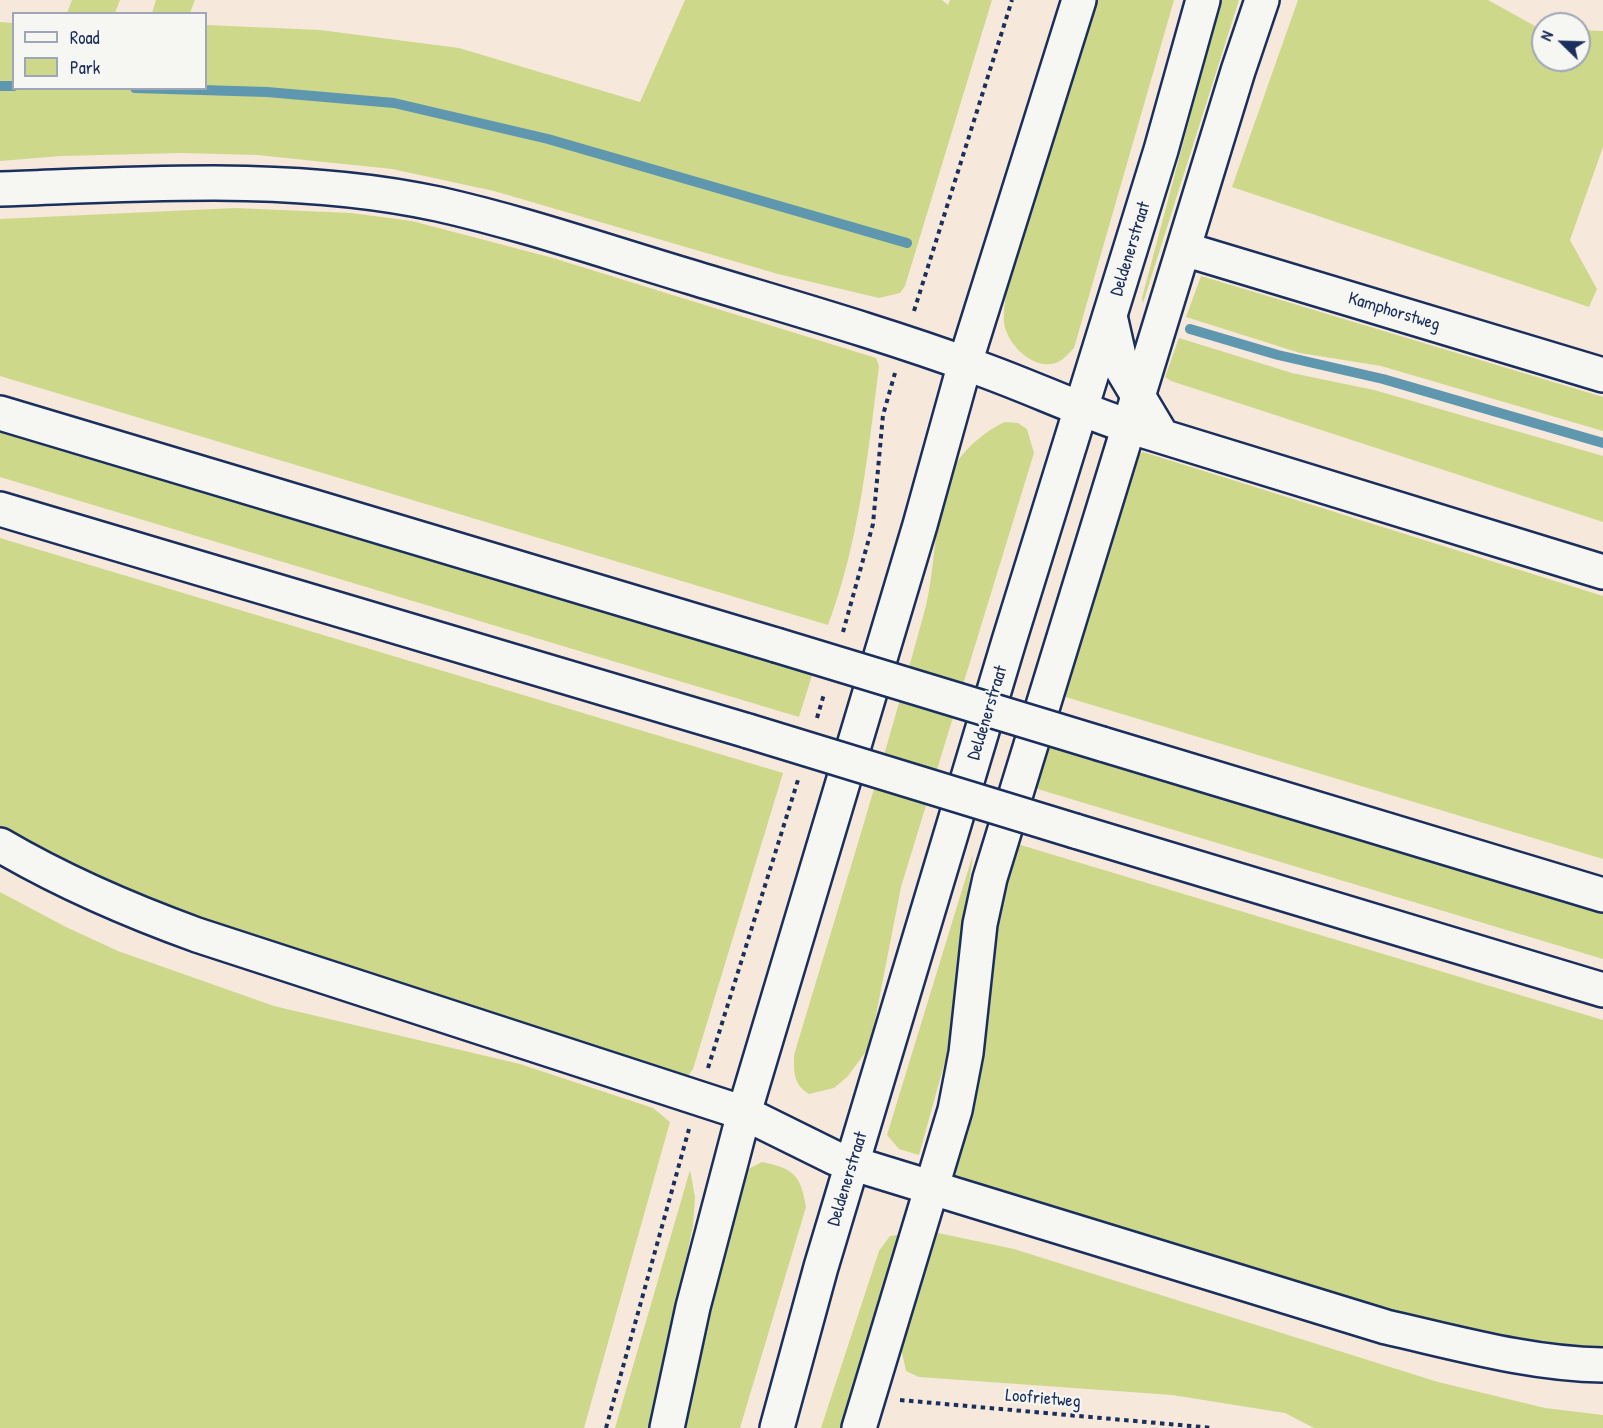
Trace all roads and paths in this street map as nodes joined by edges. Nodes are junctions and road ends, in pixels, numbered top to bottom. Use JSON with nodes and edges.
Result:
{"nodes":[{"id":1,"x":1079,"y":0,"type":"edge"},
{"id":2,"x":1203,"y":0,"type":"edge"},
{"id":3,"x":1262,"y":0,"type":"edge"},
{"id":4,"x":0,"y":189,"type":"edge"},
{"id":5,"x":1184,"y":249,"type":"junction"},
{"id":6,"x":1110,"y":316,"type":"junction"},
{"id":7,"x":964,"y":363,"type":"junction"},
{"id":8,"x":1603,"y":375,"type":"edge"},
{"id":9,"x":1081,"y":411,"type":"junction"},
{"id":10,"x":1133,"y":412,"type":"junction"},
{"id":11,"x":0,"y":413,"type":"edge"},
{"id":12,"x":0,"y":509,"type":"edge"},
{"id":13,"x":1603,"y":572,"type":"edge"},
{"id":14,"x":0,"y":845,"type":"edge"},
{"id":15,"x":1603,"y":895,"type":"edge"},
{"id":16,"x":1603,"y":990,"type":"edge"},
{"id":17,"x":744,"y":1113,"type":"junction"},
{"id":18,"x":853,"y":1163,"type":"junction"},
{"id":19,"x":931,"y":1188,"type":"junction"},
{"id":20,"x":1603,"y":1365,"type":"edge"},
{"id":21,"x":870,"y":1393,"type":"junction"},
{"id":22,"x":667,"y":1428,"type":"edge"},
{"id":23,"x":777,"y":1428,"type":"edge"},
{"id":24,"x":859,"y":1428,"type":"edge"},
{"id":25,"x":1213,"y":1428,"type":"edge"}],
"edges":[{"from":1,"to":7,"type":"main road"},
{"from":2,"to":6,"type":"main road","name":"Deldenerstraat"},
{"from":3,"to":5,"type":"main road"},
{"from":4,"to":7,"type":"main road"},
{"from":5,"to":8,"type":"main road","name":"Kamphorstweg"},
{"from":5,"to":10,"type":"main road"},
{"from":6,"to":9,"type":"main road","name":"Deldenerstraat"},
{"from":6,"to":10,"type":"main road"},
{"from":7,"to":9,"type":"main road"},
{"from":7,"to":17,"type":"main road"},
{"from":9,"to":10,"type":"main road"},
{"from":9,"to":18,"type":"main road","name":"Deldenerstraat"},
{"from":10,"to":13,"type":"main road"},
{"from":10,"to":19,"type":"main road"},
{"from":11,"to":15,"type":"main road","bridge":true},
{"from":12,"to":16,"type":"main road","bridge":true},
{"from":14,"to":17,"type":"main road"},
{"from":17,"to":18,"type":"main road"},
{"from":17,"to":22,"type":"main road"},
{"from":18,"to":19,"type":"main road"},
{"from":18,"to":23,"type":"main road","name":"Deldenerstraat"},
{"from":19,"to":20,"type":"main road"},
{"from":19,"to":21,"type":"main road"},
{"from":21,"to":24,"type":"main road"},
{"from":21,"to":25,"type":"path","name":"Loofrietweg"}]}
